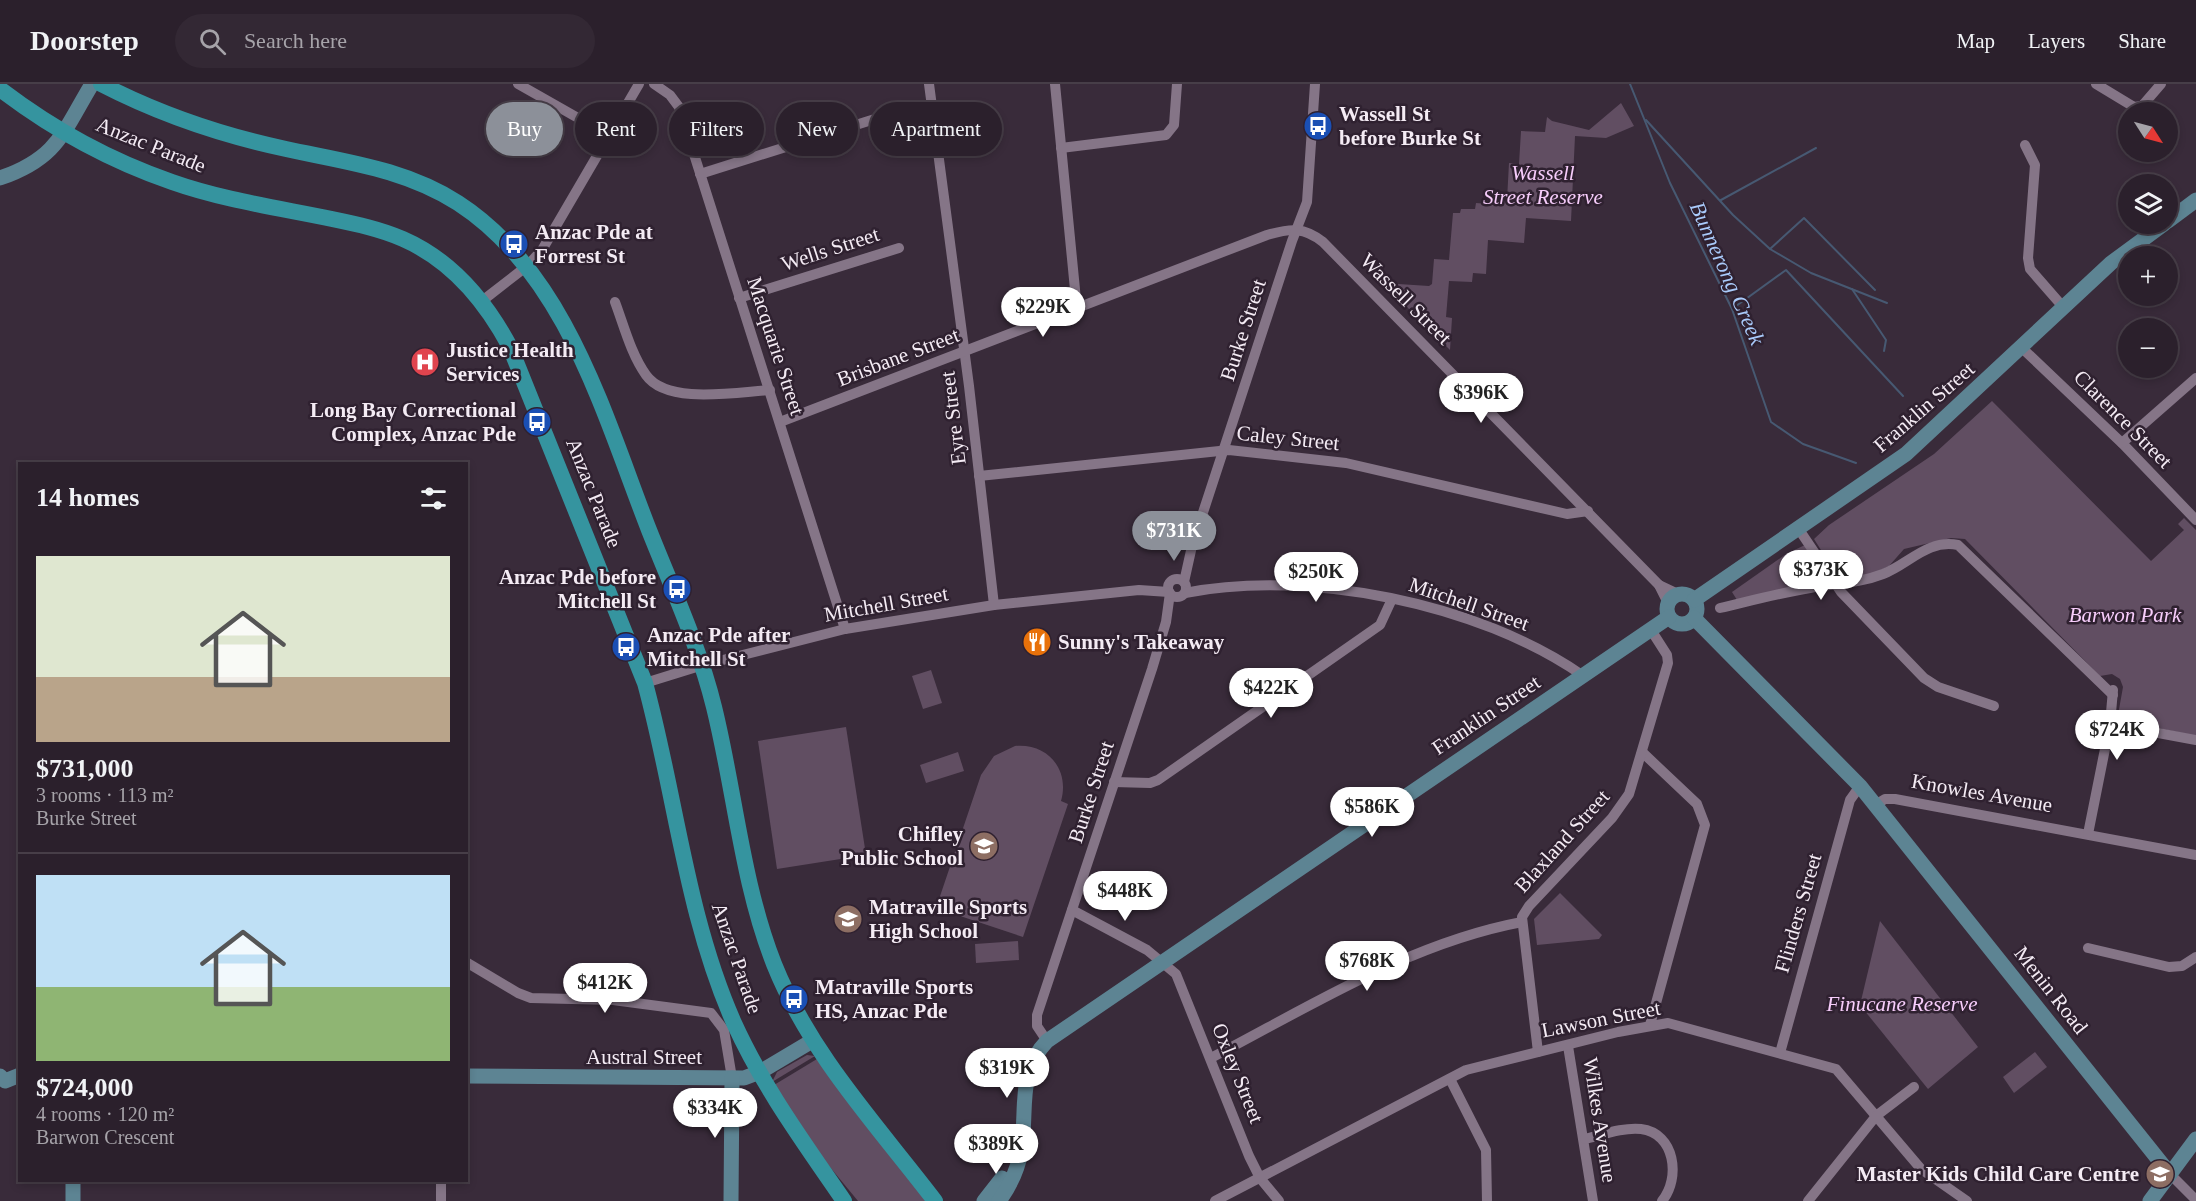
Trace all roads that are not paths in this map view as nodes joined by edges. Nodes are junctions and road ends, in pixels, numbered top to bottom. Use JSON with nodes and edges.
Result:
{"nodes":[{"id":1,"x":92,"y":84,"type":"edge"},
{"id":2,"x":101,"y":84,"type":"edge"},
{"id":3,"x":518,"y":84,"type":"edge"},
{"id":4,"x":639,"y":84,"type":"edge"},
{"id":5,"x":654,"y":84,"type":"edge"},
{"id":6,"x":929,"y":84,"type":"edge"},
{"id":7,"x":1055,"y":84,"type":"edge"},
{"id":8,"x":1177,"y":84,"type":"edge"},
{"id":9,"x":1315,"y":84,"type":"edge"},
{"id":10,"x":2096,"y":84,"type":"edge"},
{"id":11,"x":2161,"y":84,"type":"edge"},
{"id":12,"x":0,"y":89,"type":"edge"},
{"id":13,"x":628,"y":102,"type":"edge"},
{"id":14,"x":2122,"y":102,"type":"edge"},
{"id":15,"x":2148,"y":102,"type":"edge"},
{"id":16,"x":575,"y":116,"type":"edge"},
{"id":17,"x":870,"y":121,"type":"edge"},
{"id":18,"x":65,"y":132,"type":"junction"},
{"id":19,"x":2025,"y":144,"type":"dead end"},
{"id":20,"x":1061,"y":148,"type":"junction"},
{"id":21,"x":596,"y":156,"type":"edge"},
{"id":22,"x":700,"y":174,"type":"junction"},
{"id":23,"x":0,"y":178,"type":"edge"},
{"id":24,"x":2196,"y":200,"type":"edge"},
{"id":25,"x":2178,"y":213,"type":"edge"},
{"id":26,"x":1299,"y":228,"type":"junction"},
{"id":27,"x":2150,"y":234,"type":"edge"},
{"id":28,"x":899,"y":248,"type":"dead end"},
{"id":29,"x":527,"y":266,"type":"junction"},
{"id":30,"x":740,"y":298,"type":"junction"},
{"id":31,"x":482,"y":301,"type":"junction"},
{"id":32,"x":615,"y":302,"type":"dead end"},
{"id":33,"x":2064,"y":308,"type":"junction"},
{"id":34,"x":1077,"y":310,"type":"junction"},
{"id":35,"x":2022,"y":348,"type":"junction"},
{"id":36,"x":965,"y":353,"type":"junction"},
{"id":37,"x":2196,"y":378,"type":"edge"},
{"id":38,"x":770,"y":390,"type":"junction"},
{"id":39,"x":780,"y":422,"type":"junction"},
{"id":40,"x":2122,"y":443,"type":"junction"},
{"id":41,"x":1224,"y":451,"type":"junction"},
{"id":42,"x":979,"y":476,"type":"junction"},
{"id":43,"x":1588,"y":511,"type":"junction"},
{"id":44,"x":2196,"y":520,"type":"edge"},
{"id":45,"x":1798,"y":528,"type":"junction"},
{"id":46,"x":1837,"y":586,"type":"junction"},
{"id":47,"x":1177,"y":588,"type":"junction"},
{"id":48,"x":1392,"y":599,"type":"junction"},
{"id":49,"x":1694,"y":600,"type":"junction"},
{"id":50,"x":994,"y":605,"type":"junction"},
{"id":51,"x":1672,"y":605,"type":"junction"},
{"id":52,"x":1720,"y":608,"type":"dead end"},
{"id":53,"x":1694,"y":618,"type":"junction"},
{"id":54,"x":845,"y":629,"type":"junction"},
{"id":55,"x":1651,"y":630,"type":"junction"},
{"id":56,"x":703,"y":665,"type":"junction"},
{"id":57,"x":1581,"y":675,"type":"junction"},
{"id":58,"x":645,"y":683,"type":"junction"},
{"id":59,"x":1994,"y":706,"type":"dead end"},
{"id":60,"x":2110,"y":724,"type":"junction"},
{"id":61,"x":2196,"y":740,"type":"edge"},
{"id":62,"x":1642,"y":752,"type":"junction"},
{"id":63,"x":1114,"y":782,"type":"junction"},
{"id":64,"x":1860,"y":786,"type":"junction"},
{"id":65,"x":1875,"y":804,"type":"junction"},
{"id":66,"x":2088,"y":834,"type":"junction"},
{"id":67,"x":2196,"y":855,"type":"edge"},
{"id":68,"x":1072,"y":910,"type":"junction"},
{"id":69,"x":1522,"y":922,"type":"junction"},
{"id":70,"x":2088,"y":948,"type":"dead end"},
{"id":71,"x":2196,"y":957,"type":"edge"},
{"id":72,"x":1162,"y":961,"type":"junction"},
{"id":73,"x":468,"y":963,"type":"edge"},
{"id":74,"x":1650,"y":1025,"type":"junction"},
{"id":75,"x":812,"y":1041,"type":"junction"},
{"id":76,"x":1047,"y":1041,"type":"junction"},
{"id":77,"x":1568,"y":1046,"type":"junction"},
{"id":78,"x":1538,"y":1052,"type":"junction"},
{"id":79,"x":1780,"y":1053,"type":"junction"},
{"id":80,"x":1211,"y":1058,"type":"junction"},
{"id":81,"x":760,"y":1072,"type":"junction"},
{"id":82,"x":18,"y":1076,"type":"edge"},
{"id":83,"x":468,"y":1076,"type":"edge"},
{"id":84,"x":732,"y":1078,"type":"junction"},
{"id":85,"x":1450,"y":1079,"type":"junction"},
{"id":86,"x":2,"y":1081,"type":"edge"},
{"id":87,"x":1914,"y":1087,"type":"dead end"},
{"id":88,"x":1876,"y":1116,"type":"junction"},
{"id":89,"x":1585,"y":1139,"type":"junction"},
{"id":90,"x":2196,"y":1139,"type":"edge"},
{"id":91,"x":2170,"y":1174,"type":"junction"},
{"id":92,"x":1260,"y":1178,"type":"junction"},
{"id":93,"x":73,"y":1182,"type":"edge"},
{"id":94,"x":441,"y":1182,"type":"edge"},
{"id":95,"x":997,"y":1194,"type":"edge"},
{"id":96,"x":937,"y":1200,"type":"edge"},
{"id":97,"x":2196,"y":1200,"type":"edge"},
{"id":98,"x":73,"y":1201,"type":"edge"},
{"id":99,"x":441,"y":1201,"type":"edge"},
{"id":100,"x":731,"y":1201,"type":"edge"},
{"id":101,"x":844,"y":1201,"type":"edge"},
{"id":102,"x":970,"y":1201,"type":"edge"},
{"id":103,"x":984,"y":1201,"type":"edge"},
{"id":104,"x":1215,"y":1201,"type":"edge"},
{"id":105,"x":1279,"y":1201,"type":"edge"},
{"id":106,"x":1487,"y":1201,"type":"edge"},
{"id":107,"x":1593,"y":1201,"type":"edge"},
{"id":108,"x":1662,"y":1201,"type":"edge"},
{"id":109,"x":1808,"y":1201,"type":"edge"},
{"id":110,"x":1966,"y":1201,"type":"edge"},
{"id":111,"x":2150,"y":1201,"type":"edge"}],
"edges":[{"from":1,"to":18,"type":"street"},
{"from":2,"to":29,"type":"main road","name":"Anzac Parade"},
{"from":3,"to":16,"type":"street"},
{"from":4,"to":13,"type":"street"},
{"from":5,"to":22,"type":"street","name":"Macquarie Street"},
{"from":6,"to":36,"type":"street","name":"Eyre Street"},
{"from":7,"to":20,"type":"street"},
{"from":8,"to":20,"type":"street"},
{"from":9,"to":26,"type":"street"},
{"from":10,"to":14,"type":"street"},
{"from":11,"to":15,"type":"street"},
{"from":12,"to":18,"type":"main road","name":"Anzac Parade"},
{"from":17,"to":22,"type":"street"},
{"from":18,"to":23,"type":"street"},
{"from":18,"to":31,"type":"main road","name":"Anzac Parade"},
{"from":19,"to":33,"type":"street"},
{"from":20,"to":34,"type":"street"},
{"from":21,"to":29,"type":"street"},
{"from":22,"to":30,"type":"street","name":"Macquarie Street"},
{"from":24,"to":25,"type":"street","name":"Franklin Street"},
{"from":26,"to":34,"type":"street","name":"Brisbane Street"},
{"from":26,"to":41,"type":"street","name":"Burke Street"},
{"from":26,"to":43,"type":"street","name":"Wassell Street"},
{"from":27,"to":33,"type":"street","name":"Franklin Street"},
{"from":28,"to":30,"type":"street","name":"Wells Street"},
{"from":29,"to":31,"type":"street"},
{"from":29,"to":56,"type":"main road","name":"Anzac Parade"},
{"from":30,"to":38,"type":"street","name":"Macquarie Street"},
{"from":31,"to":58,"type":"main road","name":"Anzac Parade"},
{"from":32,"to":38,"type":"street"},
{"from":33,"to":35,"type":"street","name":"Franklin Street"},
{"from":34,"to":36,"type":"street","name":"Brisbane Street"},
{"from":35,"to":40,"type":"street","name":"Clarence Street"},
{"from":35,"to":45,"type":"street","name":"Franklin Street"},
{"from":36,"to":39,"type":"street","name":"Brisbane Street"},
{"from":36,"to":42,"type":"street","name":"Eyre Street"},
{"from":37,"to":40,"type":"street"},
{"from":38,"to":39,"type":"street","name":"Macquarie Street"},
{"from":39,"to":54,"type":"street","name":"Macquarie Street"},
{"from":40,"to":44,"type":"street","name":"Clarence Street"},
{"from":41,"to":42,"type":"street","name":"Caley Street"},
{"from":41,"to":43,"type":"street","name":"Caley Street"},
{"from":41,"to":47,"type":"street","name":"Burke Street"},
{"from":42,"to":50,"type":"street","name":"Eyre Street"},
{"from":43,"to":51,"type":"street","name":"Wassell Street"},
{"from":45,"to":46,"type":"street"},
{"from":45,"to":49,"type":"street","name":"Franklin Street"},
{"from":46,"to":52,"type":"street"},
{"from":46,"to":59,"type":"street"},
{"from":46,"to":60,"type":"street"},
{"from":47,"to":48,"type":"street","name":"Mitchell Street"},
{"from":47,"to":50,"type":"street","name":"Mitchell Street"},
{"from":47,"to":63,"type":"street","name":"Burke Street"},
{"from":48,"to":57,"type":"street","name":"Mitchell Street"},
{"from":48,"to":63,"type":"street"},
{"from":49,"to":51,"type":"street"},
{"from":49,"to":53,"type":"street"},
{"from":50,"to":54,"type":"street","name":"Mitchell Street"},
{"from":51,"to":53,"type":"street"},
{"from":51,"to":55,"type":"street","name":"Franklin Street"},
{"from":53,"to":64,"type":"street"},
{"from":54,"to":56,"type":"street","name":"Mitchell Street"},
{"from":55,"to":57,"type":"street","name":"Franklin Street"},
{"from":55,"to":62,"type":"street","name":"Blaxland Street"},
{"from":56,"to":58,"type":"street","name":"Mitchell Street"},
{"from":56,"to":75,"type":"main road","name":"Anzac Parade"},
{"from":57,"to":72,"type":"street","name":"Franklin Street"},
{"from":58,"to":81,"type":"main road","name":"Anzac Parade"},
{"from":60,"to":61,"type":"street"},
{"from":60,"to":66,"type":"street"},
{"from":62,"to":69,"type":"street","name":"Blaxland Street"},
{"from":62,"to":74,"type":"street"},
{"from":63,"to":68,"type":"street","name":"Burke Street"},
{"from":64,"to":65,"type":"street"},
{"from":64,"to":79,"type":"street","name":"Flinders Street"},
{"from":65,"to":66,"type":"street","name":"Knowles Avenue"},
{"from":65,"to":91,"type":"street","name":"Menin Road"},
{"from":66,"to":67,"type":"street","name":"Knowles Avenue"},
{"from":68,"to":72,"type":"street"},
{"from":68,"to":76,"type":"street","name":"Burke Street"},
{"from":69,"to":78,"type":"street","name":"Blaxland Street"},
{"from":69,"to":80,"type":"street"},
{"from":70,"to":71,"type":"street"},
{"from":72,"to":76,"type":"street","name":"Franklin Street"},
{"from":72,"to":80,"type":"street","name":"Oxley Street"},
{"from":73,"to":84,"type":"street"},
{"from":74,"to":77,"type":"street","name":"Lawson Street"},
{"from":74,"to":79,"type":"street","name":"Lawson Street"},
{"from":75,"to":81,"type":"street","name":"Austral Street"},
{"from":75,"to":96,"type":"main road","name":"Anzac Parade"},
{"from":76,"to":95,"type":"street","name":"Franklin Street"},
{"from":77,"to":78,"type":"street","name":"Lawson Street"},
{"from":77,"to":89,"type":"street","name":"Wilkes Avenue"},
{"from":78,"to":85,"type":"street","name":"Lawson Street"},
{"from":79,"to":88,"type":"street","name":"Lawson Street"},
{"from":80,"to":92,"type":"street","name":"Oxley Street"},
{"from":81,"to":84,"type":"street","name":"Austral Street"},
{"from":81,"to":101,"type":"main road","name":"Anzac Parade"},
{"from":82,"to":86,"type":"street"},
{"from":83,"to":84,"type":"street","name":"Austral Street"},
{"from":84,"to":100,"type":"street"},
{"from":85,"to":92,"type":"street","name":"Lawson Street"},
{"from":85,"to":106,"type":"street"},
{"from":87,"to":88,"type":"street"},
{"from":88,"to":109,"type":"street"},
{"from":88,"to":110,"type":"street","name":"Lawson Street"},
{"from":89,"to":107,"type":"street","name":"Wilkes Avenue"},
{"from":89,"to":108,"type":"street"},
{"from":90,"to":91,"type":"street"},
{"from":91,"to":97,"type":"street","name":"Menin Road"},
{"from":91,"to":111,"type":"street"},
{"from":92,"to":104,"type":"street","name":"Lawson Street"},
{"from":92,"to":105,"type":"street","name":"Oxley Street"},
{"from":93,"to":98,"type":"street"},
{"from":94,"to":99,"type":"street"},
{"from":95,"to":102,"type":"street"},
{"from":95,"to":103,"type":"street","name":"Franklin Street"}]}
